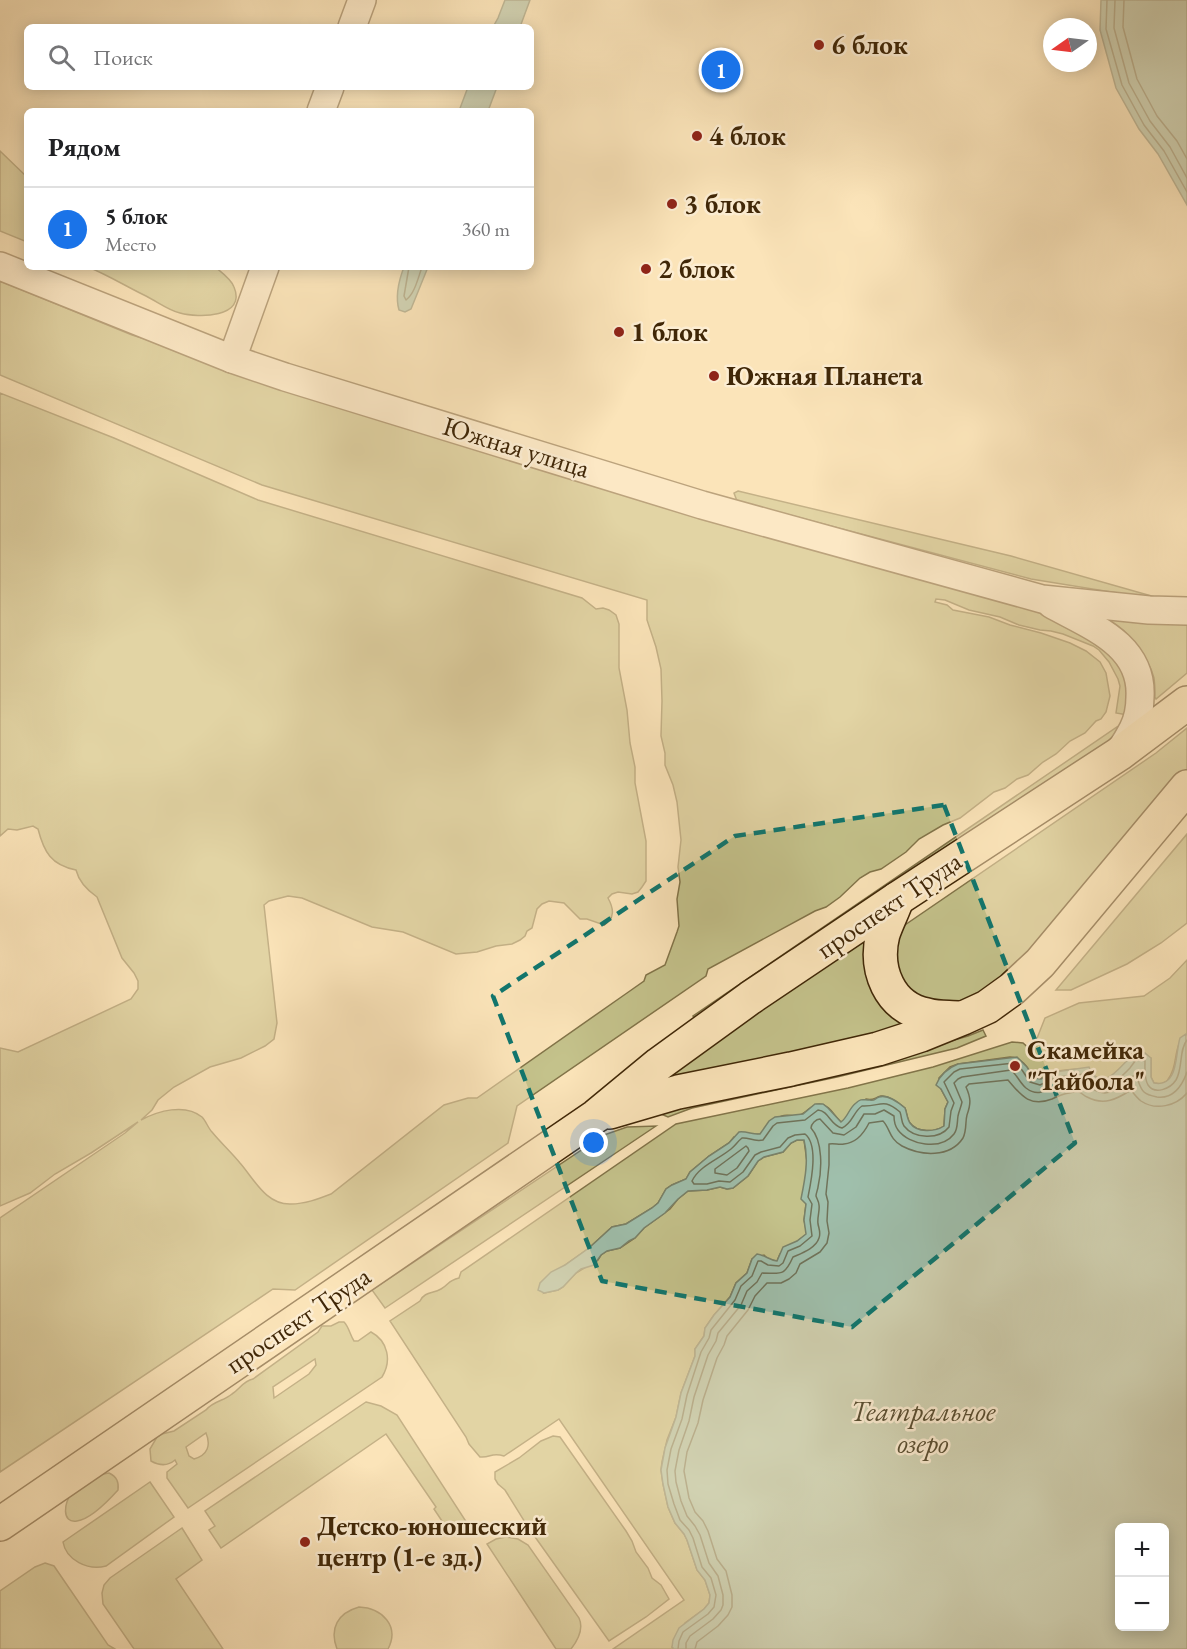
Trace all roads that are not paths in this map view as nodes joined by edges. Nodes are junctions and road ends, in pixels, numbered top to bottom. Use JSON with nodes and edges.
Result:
{"nodes":[{"id":1,"x":362,"y":0,"type":"edge"},
{"id":2,"x":353,"y":24,"type":"edge"},
{"id":3,"x":329,"y":90,"type":"edge"},
{"id":4,"x":322,"y":108,"type":"edge"},
{"id":5,"x":0,"y":266,"type":"edge"},
{"id":6,"x":264,"y":270,"type":"edge"},
{"id":7,"x":232,"y":358,"type":"junction"},
{"id":8,"x":1042,"y":598,"type":"junction"},
{"id":9,"x":1187,"y":612,"type":"edge"},
{"id":10,"x":1187,"y":703,"type":"edge"},
{"id":11,"x":1119,"y":754,"type":"junction"},
{"id":12,"x":1187,"y":787,"type":"edge"},
{"id":13,"x":897,"y":899,"type":"junction"},
{"id":14,"x":963,"y":1018,"type":"junction"},
{"id":15,"x":596,"y":1116,"type":"junction"},
{"id":16,"x":0,"y":1524,"type":"edge"}],
"edges":[{"from":1,"to":2,"type":"street"},
{"from":3,"to":4,"type":"street"},
{"from":5,"to":7,"type":"street","name":"Южная улица"},
{"from":6,"to":7,"type":"street"},
{"from":7,"to":8,"type":"street","name":"Южная улица"},
{"from":8,"to":9,"type":"street"},
{"from":8,"to":11,"type":"street"},
{"from":10,"to":11,"type":"main road","name":"проспект Труда"},
{"from":11,"to":13,"type":"main road","name":"проспект Труда"},
{"from":12,"to":14,"type":"main road","name":"проспект Труда"},
{"from":13,"to":14,"type":"main road"},
{"from":13,"to":15,"type":"main road","name":"проспект Труда"},
{"from":14,"to":15,"type":"main road","name":"проспект Труда"},
{"from":15,"to":16,"type":"main road","name":"проспект Труда"}]}
